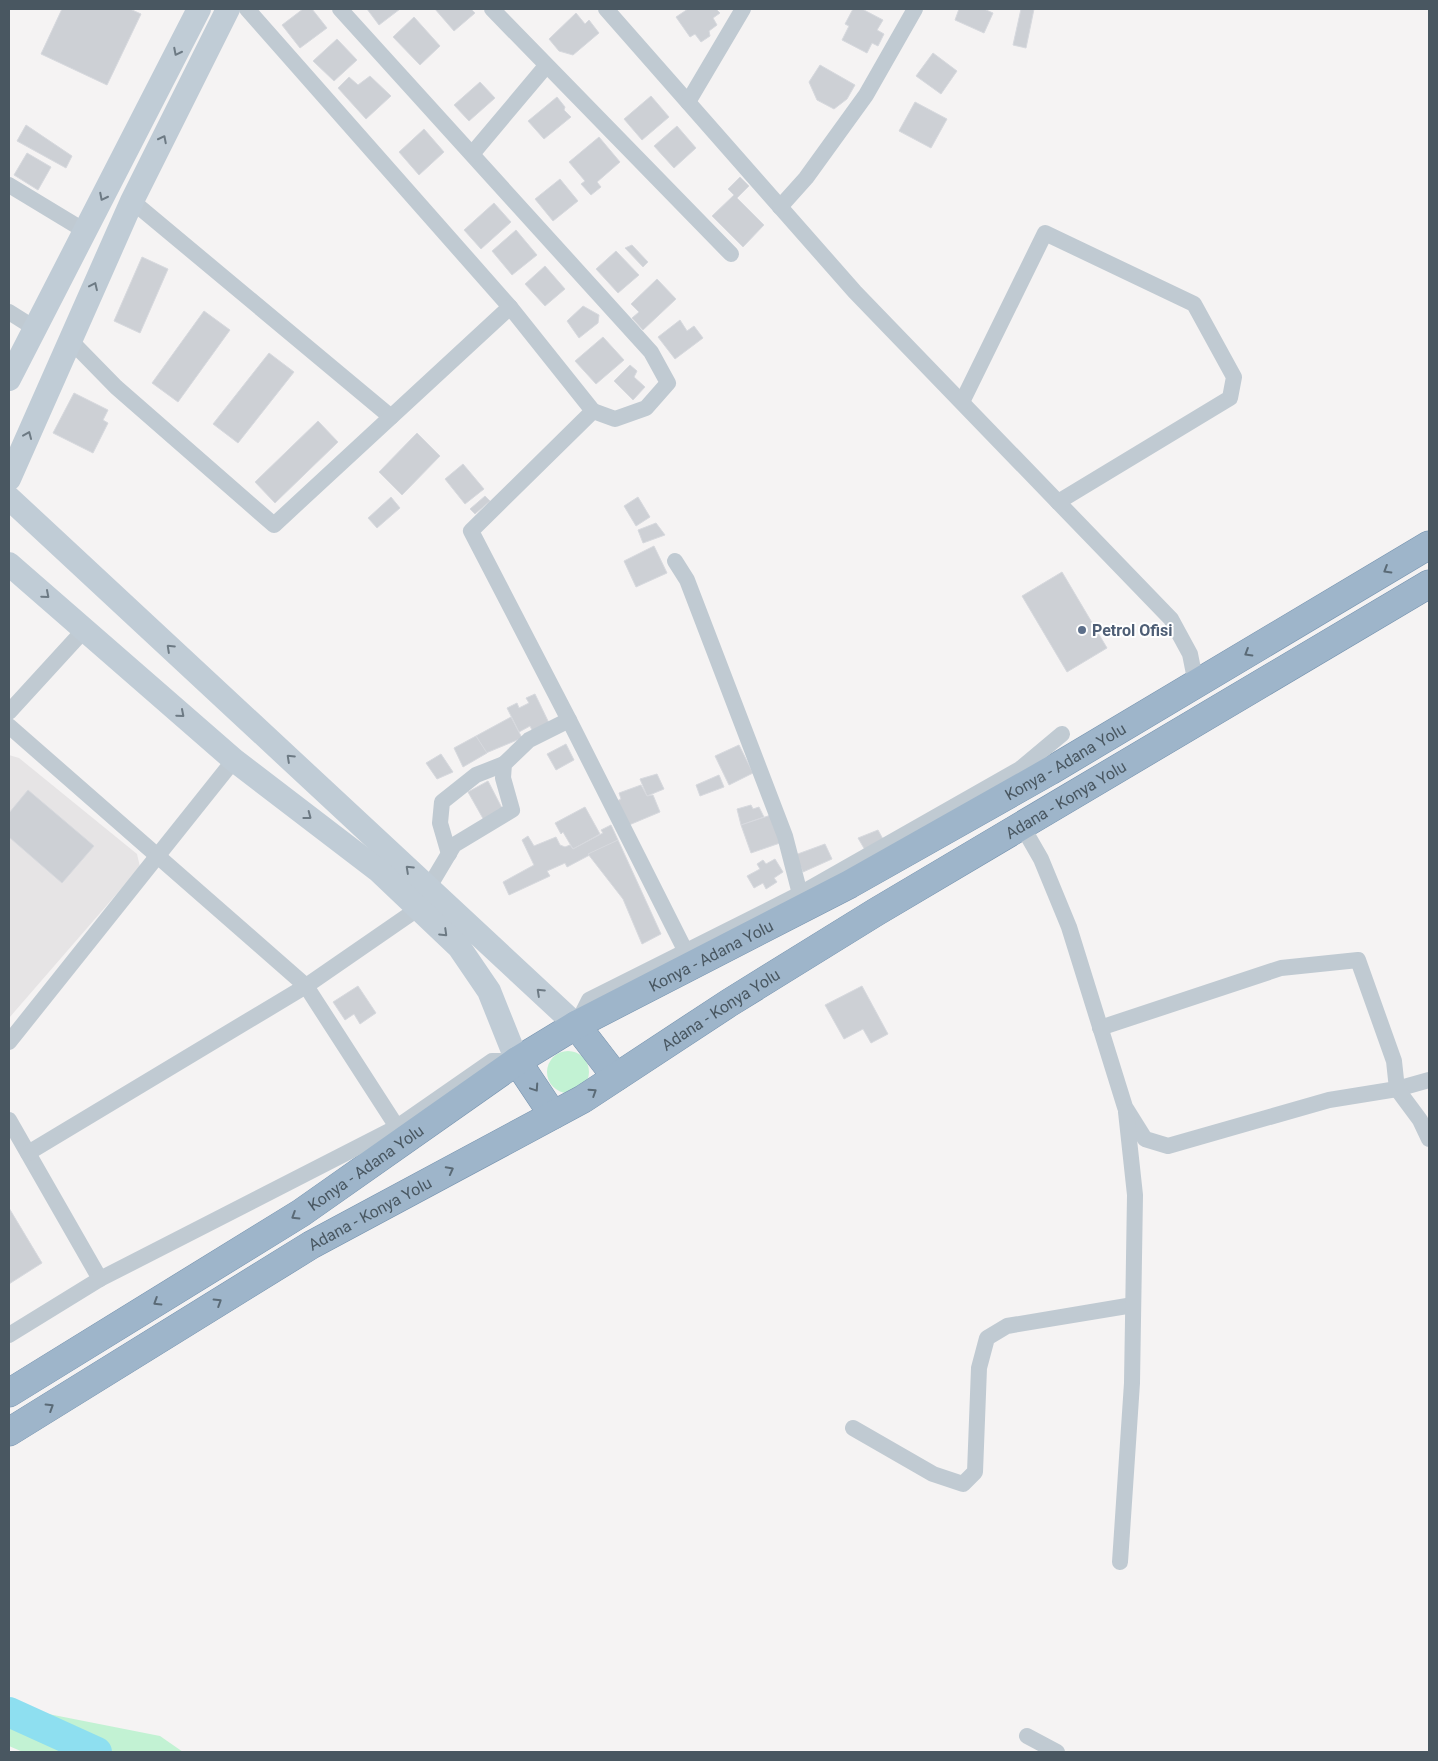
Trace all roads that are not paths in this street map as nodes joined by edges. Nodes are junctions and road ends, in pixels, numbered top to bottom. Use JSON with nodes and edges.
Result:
{"nodes":[{"id":1,"x":199,"y":9,"type":"edge"},
{"id":2,"x":228,"y":9,"type":"edge"},
{"id":3,"x":247,"y":9,"type":"edge"},
{"id":4,"x":340,"y":9,"type":"edge"},
{"id":5,"x":492,"y":9,"type":"edge"},
{"id":6,"x":606,"y":9,"type":"edge"},
{"id":7,"x":743,"y":9,"type":"edge"},
{"id":8,"x":915,"y":9,"type":"edge"},
{"id":9,"x":546,"y":66,"type":"junction"},
{"id":10,"x":688,"y":102,"type":"junction"},
{"id":11,"x":472,"y":154,"type":"junction"},
{"id":12,"x":9,"y":185,"type":"edge"},
{"id":13,"x":132,"y":201,"type":"junction"},
{"id":14,"x":780,"y":207,"type":"junction"},
{"id":15,"x":85,"y":231,"type":"junction"},
{"id":16,"x":731,"y":254,"type":"dead end"},
{"id":17,"x":510,"y":307,"type":"junction"},
{"id":18,"x":9,"y":312,"type":"edge"},
{"id":19,"x":36,"y":329,"type":"junction"},
{"id":20,"x":69,"y":340,"type":"junction"},
{"id":21,"x":9,"y":379,"type":"edge"},
{"id":22,"x":962,"y":402,"type":"junction"},
{"id":23,"x":593,"y":410,"type":"junction"},
{"id":24,"x":391,"y":417,"type":"junction"},
{"id":25,"x":9,"y":479,"type":"edge"},
{"id":26,"x":9,"y":498,"type":"edge"},
{"id":27,"x":1058,"y":502,"type":"junction"},
{"id":28,"x":1429,"y":546,"type":"edge"},
{"id":29,"x":675,"y":561,"type":"dead end"},
{"id":30,"x":9,"y":564,"type":"edge"},
{"id":31,"x":1429,"y":584,"type":"edge"},
{"id":32,"x":85,"y":628,"type":"junction"},
{"id":33,"x":1196,"y":684,"type":"junction"},
{"id":34,"x":9,"y":712,"type":"edge"},
{"id":35,"x":569,"y":720,"type":"junction"},
{"id":36,"x":9,"y":726,"type":"edge"},
{"id":37,"x":1062,"y":734,"type":"dead end"},
{"id":38,"x":234,"y":760,"type":"junction"},
{"id":39,"x":504,"y":764,"type":"junction"},
{"id":40,"x":1022,"y":826,"type":"junction"},
{"id":41,"x":449,"y":854,"type":"junction"},
{"id":42,"x":157,"y":857,"type":"junction"},
{"id":43,"x":429,"y":887,"type":"junction"},
{"id":44,"x":800,"y":894,"type":"junction"},
{"id":45,"x":419,"y":908,"type":"junction"},
{"id":46,"x":686,"y":952,"type":"junction"},
{"id":47,"x":306,"y":986,"type":"junction"},
{"id":48,"x":576,"y":1025,"type":"junction"},
{"id":49,"x":1100,"y":1028,"type":"junction"},
{"id":50,"x":9,"y":1042,"type":"edge"},
{"id":51,"x":517,"y":1061,"type":"junction"},
{"id":52,"x":616,"y":1077,"type":"junction"},
{"id":53,"x":1429,"y":1080,"type":"edge"},
{"id":54,"x":1397,"y":1089,"type":"junction"},
{"id":55,"x":1125,"y":1107,"type":"junction"},
{"id":56,"x":553,"y":1114,"type":"junction"},
{"id":57,"x":9,"y":1120,"type":"edge"},
{"id":58,"x":397,"y":1127,"type":"junction"},
{"id":59,"x":1429,"y":1138,"type":"edge"},
{"id":60,"x":28,"y":1153,"type":"junction"},
{"id":61,"x":100,"y":1279,"type":"junction"},
{"id":62,"x":1133,"y":1305,"type":"junction"},
{"id":63,"x":9,"y":1335,"type":"edge"},
{"id":64,"x":9,"y":1393,"type":"edge"},
{"id":65,"x":853,"y":1428,"type":"dead end"},
{"id":66,"x":9,"y":1432,"type":"edge"},
{"id":67,"x":1120,"y":1562,"type":"dead end"},
{"id":68,"x":1027,"y":1736,"type":"dead end"},
{"id":69,"x":1057,"y":1752,"type":"edge"}],
"edges":[{"from":1,"to":15,"type":"main road","one_way":true},
{"from":13,"to":2,"type":"main road","one_way":true},
{"from":3,"to":17,"type":"street"},
{"from":4,"to":11,"type":"street"},
{"from":5,"to":9,"type":"street"},
{"from":6,"to":10,"type":"street"},
{"from":7,"to":10,"type":"street"},
{"from":8,"to":14,"type":"street"},
{"from":9,"to":11,"type":"street"},
{"from":9,"to":16,"type":"street"},
{"from":10,"to":14,"type":"street"},
{"from":11,"to":23,"type":"street"},
{"from":12,"to":15,"type":"street"},
{"from":20,"to":13,"type":"main road","one_way":true},
{"from":13,"to":24,"type":"street"},
{"from":14,"to":22,"type":"street"},
{"from":15,"to":19,"type":"main road"},
{"from":17,"to":23,"type":"street"},
{"from":17,"to":24,"type":"street"},
{"from":18,"to":19,"type":"street"},
{"from":19,"to":21,"type":"main road"},
{"from":20,"to":24,"type":"street"},
{"from":25,"to":20,"type":"main road","one_way":true},
{"from":22,"to":27,"type":"street"},
{"from":22,"to":27,"type":"street"},
{"from":23,"to":35,"type":"street"},
{"from":43,"to":26,"type":"main road","one_way":true},
{"from":27,"to":33,"type":"street"},
{"from":28,"to":33,"type":"highway","name":"Konya - Adana Yolu","one_way":true},
{"from":29,"to":44,"type":"street"},
{"from":30,"to":32,"type":"main road","one_way":true},
{"from":31,"to":40,"type":"highway","name":"Adana - Konya Yolu"},
{"from":32,"to":34,"type":"street"},
{"from":32,"to":38,"type":"main road","one_way":true},
{"from":33,"to":48,"type":"highway","name":"Konya - Adana Yolu"},
{"from":35,"to":39,"type":"street"},
{"from":35,"to":46,"type":"street"},
{"from":36,"to":42,"type":"street"},
{"from":37,"to":44,"type":"street"},
{"from":38,"to":42,"type":"street"},
{"from":38,"to":45,"type":"main road","one_way":true},
{"from":39,"to":41,"type":"street"},
{"from":39,"to":41,"type":"street"},
{"from":40,"to":49,"type":"street"},
{"from":40,"to":52,"type":"highway","name":"Adana - Konya Yolu"},
{"from":41,"to":43,"type":"street"},
{"from":42,"to":47,"type":"street"},
{"from":42,"to":50,"type":"street"},
{"from":48,"to":43,"type":"main road","one_way":true},
{"from":44,"to":46,"type":"street"},
{"from":45,"to":47,"type":"street"},
{"from":45,"to":51,"type":"main road","one_way":true},
{"from":46,"to":48,"type":"street"},
{"from":47,"to":58,"type":"street"},
{"from":47,"to":60,"type":"street"},
{"from":48,"to":51,"type":"highway","name":"Konya - Adana Yolu"},
{"from":48,"to":52,"type":"highway"},
{"from":49,"to":54,"type":"street"},
{"from":49,"to":55,"type":"street"},
{"from":51,"to":56,"type":"highway","one_way":true},
{"from":51,"to":58,"type":"street"},
{"from":51,"to":64,"type":"highway","name":"Konya - Adana Yolu","one_way":true},
{"from":56,"to":52,"type":"highway","name":"Adana - Konya Yolu","one_way":true},
{"from":53,"to":54,"type":"street"},
{"from":54,"to":55,"type":"street"},
{"from":54,"to":59,"type":"street"},
{"from":55,"to":62,"type":"street"},
{"from":66,"to":56,"type":"highway","name":"Adana - Konya Yolu","one_way":true},
{"from":57,"to":60,"type":"street"},
{"from":58,"to":61,"type":"street"},
{"from":60,"to":61,"type":"street"},
{"from":61,"to":63,"type":"street"},
{"from":62,"to":65,"type":"street"},
{"from":62,"to":67,"type":"street"},
{"from":68,"to":69,"type":"street"}]}
